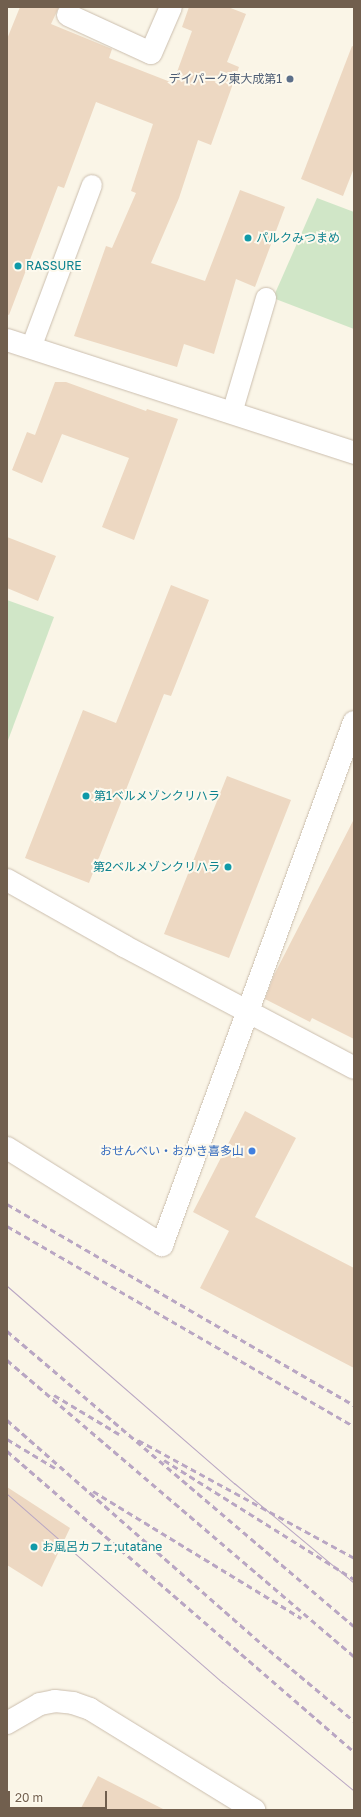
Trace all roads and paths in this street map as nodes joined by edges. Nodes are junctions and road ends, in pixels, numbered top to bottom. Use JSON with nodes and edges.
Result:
{"nodes":[{"id":1,"x":171,"y":7,"type":"edge"},
{"id":2,"x":68,"y":15,"type":"dead end"},
{"id":3,"x":92,"y":185,"type":"dead end"},
{"id":4,"x":266,"y":298,"type":"dead end"},
{"id":5,"x":7,"y":340,"type":"edge"},
{"id":6,"x":31,"y":348,"type":"junction"},
{"id":7,"x":232,"y":413,"type":"junction"},
{"id":8,"x":354,"y":453,"type":"edge"},
{"id":9,"x":354,"y":722,"type":"edge"},
{"id":10,"x":7,"y":880,"type":"edge"},
{"id":11,"x":246,"y":1011,"type":"junction"},
{"id":12,"x":354,"y":1068,"type":"edge"},
{"id":13,"x":7,"y":1148,"type":"edge"},
{"id":14,"x":7,"y":1723,"type":"edge"},
{"id":15,"x":254,"y":1810,"type":"edge"}],
"edges":[{"from":1,"to":2,"type":"street"},
{"from":3,"to":6,"type":"lane"},
{"from":4,"to":7,"type":"lane"},
{"from":5,"to":6,"type":"street"},
{"from":6,"to":7,"type":"street"},
{"from":7,"to":8,"type":"street"},
{"from":9,"to":11,"type":"street"},
{"from":10,"to":11,"type":"street"},
{"from":11,"to":12,"type":"street"},
{"from":11,"to":13,"type":"street"},
{"from":14,"to":15,"type":"street"}]}
